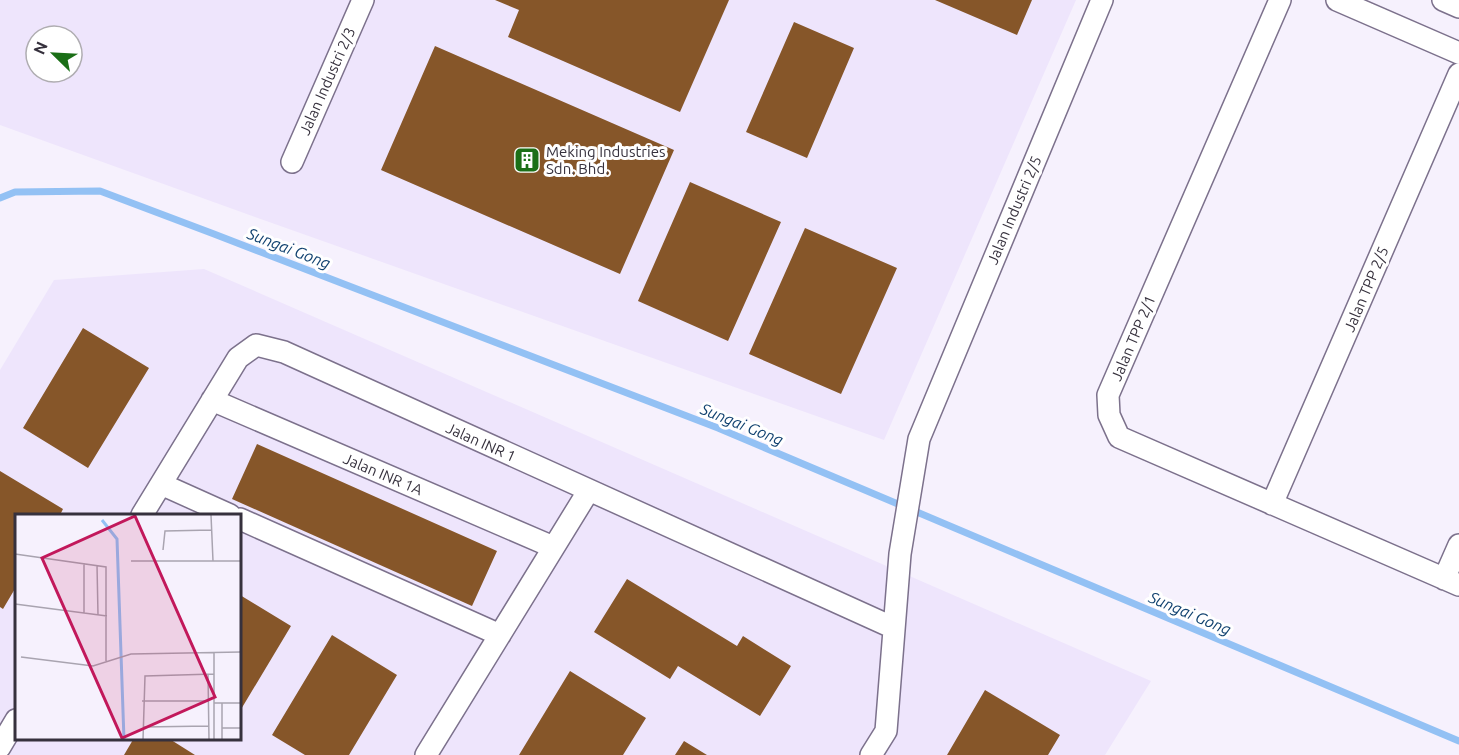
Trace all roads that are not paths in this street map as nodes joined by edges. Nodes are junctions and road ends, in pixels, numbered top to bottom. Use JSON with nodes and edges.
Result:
{"nodes":[{"id":1,"x":363,"y":0,"type":"edge"},
{"id":2,"x":1102,"y":0,"type":"edge"},
{"id":3,"x":1280,"y":0,"type":"edge"},
{"id":4,"x":1337,"y":0,"type":"edge"},
{"id":5,"x":1443,"y":0,"type":"edge"},
{"id":6,"x":1459,"y":7,"type":"edge"},
{"id":7,"x":1459,"y":53,"type":"edge"},
{"id":8,"x":1459,"y":74,"type":"edge"},
{"id":9,"x":292,"y":162,"type":"dead end"},
{"id":10,"x":212,"y":400,"type":"junction"},
{"id":11,"x":161,"y":484,"type":"junction"},
{"id":12,"x":589,"y":490,"type":"junction"},
{"id":13,"x":1272,"y":504,"type":"junction"},
{"id":14,"x":143,"y":514,"type":"edge"},
{"id":15,"x":228,"y":514,"type":"edge"},
{"id":16,"x":242,"y":520,"type":"edge"},
{"id":17,"x":1459,"y":545,"type":"edge"},
{"id":18,"x":553,"y":548,"type":"junction"},
{"id":19,"x":1452,"y":582,"type":"edge"},
{"id":20,"x":894,"y":628,"type":"junction"},
{"id":21,"x":500,"y":635,"type":"junction"},
{"id":22,"x":15,"y":722,"type":"edge"},
{"id":23,"x":0,"y":747,"type":"edge"},
{"id":24,"x":426,"y":755,"type":"edge"},
{"id":25,"x":871,"y":755,"type":"edge"}],
"edges":[{"from":1,"to":9,"type":"street","name":"Jalan Industri 2/3"},
{"from":2,"to":20,"type":"street","name":"Jalan Industri 2/5"},
{"from":3,"to":13,"type":"street","name":"Jalan TPP 2/1"},
{"from":4,"to":7,"type":"street"},
{"from":5,"to":6,"type":"street"},
{"from":8,"to":13,"type":"street","name":"Jalan TPP 2/5"},
{"from":10,"to":11,"type":"street","name":"Jalan INR 1"},
{"from":10,"to":12,"type":"street","name":"Jalan INR 1"},
{"from":10,"to":18,"type":"street","name":"Jalan INR 1A"},
{"from":11,"to":14,"type":"street","name":"Jalan INR 1"},
{"from":11,"to":15,"type":"street"},
{"from":12,"to":18,"type":"street"},
{"from":12,"to":20,"type":"street","name":"Jalan INR 1"},
{"from":13,"to":19,"type":"street","name":"Jalan TPP 2/1"},
{"from":16,"to":21,"type":"street"},
{"from":17,"to":19,"type":"street"},
{"from":18,"to":21,"type":"street"},
{"from":20,"to":25,"type":"street","name":"Jalan Industri 2/5"},
{"from":21,"to":24,"type":"street"},
{"from":22,"to":23,"type":"street"}]}
